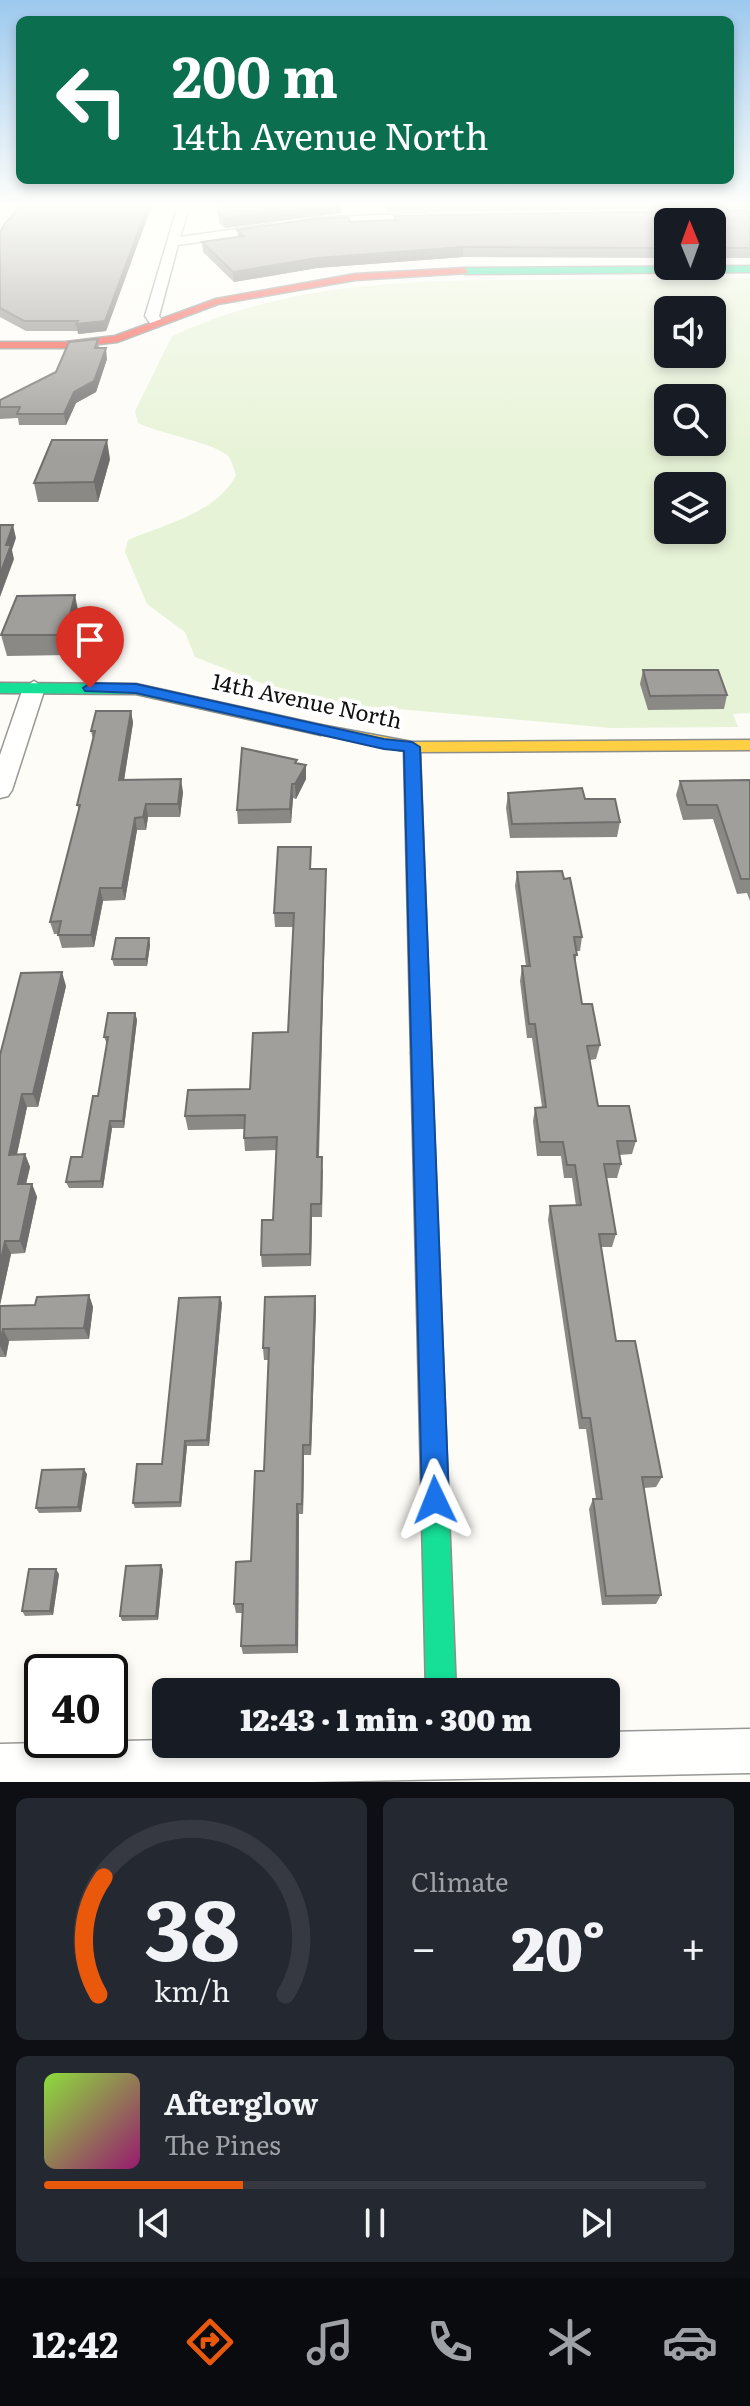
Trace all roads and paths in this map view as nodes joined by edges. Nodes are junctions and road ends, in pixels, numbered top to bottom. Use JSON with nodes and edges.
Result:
{"nodes":[{"id":1,"x":159,"y":288,"type":"edge"},
{"id":2,"x":286,"y":288,"type":"edge"},
{"id":3,"x":157,"y":323,"type":"junction"},
{"id":4,"x":0,"y":345,"type":"edge"},
{"id":5,"x":0,"y":688,"type":"edge"},
{"id":6,"x":34,"y":688,"type":"junction"},
{"id":7,"x":750,"y":745,"type":"edge"},
{"id":8,"x":412,"y":747,"type":"junction"},
{"id":9,"x":0,"y":790,"type":"edge"},
{"id":10,"x":441,"y":1678,"type":"edge"},
{"id":11,"x":750,"y":1751,"type":"edge"},
{"id":12,"x":444,"y":1761,"type":"edge"},
{"id":13,"x":0,"y":1766,"type":"edge"}],
"edges":[{"from":1,"to":3,"type":"street"},
{"from":2,"to":3,"type":"street"},
{"from":3,"to":4,"type":"street"},
{"from":5,"to":6,"type":"street","name":"14th Avenue North"},
{"from":6,"to":8,"type":"street","name":"14th Avenue North"},
{"from":6,"to":9,"type":"street"},
{"from":7,"to":8,"type":"street","name":"14th Avenue North"},
{"from":8,"to":10,"type":"street"},
{"from":11,"to":12,"type":"street"},
{"from":12,"to":13,"type":"street"}]}
